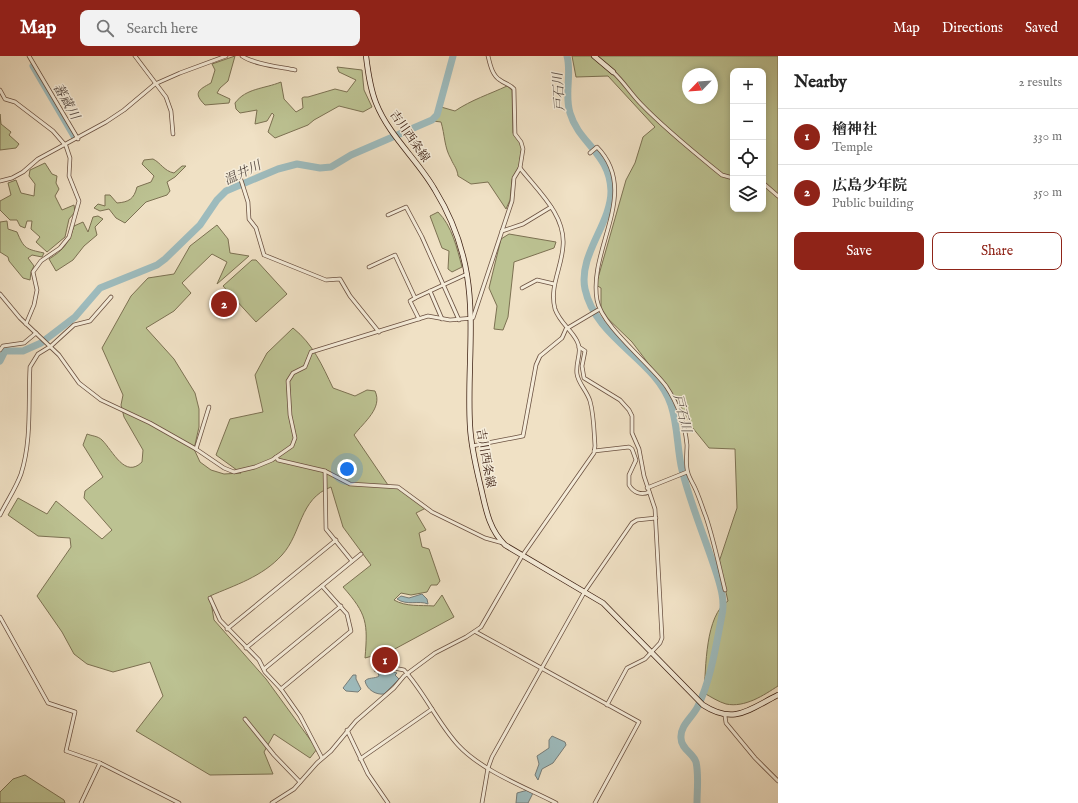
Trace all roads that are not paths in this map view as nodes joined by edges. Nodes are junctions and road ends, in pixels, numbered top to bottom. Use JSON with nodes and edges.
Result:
{"nodes":[{"id":1,"x":29,"y":56,"type":"edge"},
{"id":2,"x":135,"y":56,"type":"edge"},
{"id":3,"x":226,"y":56,"type":"edge"},
{"id":4,"x":242,"y":56,"type":"edge"},
{"id":5,"x":366,"y":56,"type":"edge"},
{"id":6,"x":488,"y":56,"type":"edge"},
{"id":7,"x":594,"y":56,"type":"edge"},
{"id":8,"x":295,"y":70,"type":"dead end"},
{"id":9,"x":613,"y":72,"type":"joint"},
{"id":10,"x":155,"y":84,"type":"junction"},
{"id":11,"x":0,"y":90,"type":"edge"},
{"id":12,"x":173,"y":134,"type":"dead end"},
{"id":13,"x":78,"y":139,"type":"junction"},
{"id":14,"x":66,"y":146,"type":"junction"},
{"id":15,"x":590,"y":153,"type":"dead end"},
{"id":16,"x":520,"y":168,"type":"junction"},
{"id":17,"x":730,"y":177,"type":"edge"},
{"id":18,"x":241,"y":180,"type":"dead end"},
{"id":19,"x":0,"y":181,"type":"edge"},
{"id":20,"x":766,"y":186,"type":"edge"},
{"id":21,"x":778,"y":196,"type":"edge"},
{"id":22,"x":552,"y":207,"type":"junction"},
{"id":23,"x":388,"y":215,"type":"dead end"},
{"id":24,"x":502,"y":231,"type":"junction"},
{"id":25,"x":369,"y":266,"type":"dead end"},
{"id":26,"x":467,"y":274,"type":"junction"},
{"id":27,"x":444,"y":284,"type":"junction"},
{"id":28,"x":554,"y":284,"type":"junction"},
{"id":29,"x":522,"y":288,"type":"dead end"},
{"id":30,"x":430,"y":291,"type":"junction"},
{"id":31,"x":0,"y":294,"type":"edge"},
{"id":32,"x":111,"y":297,"type":"dead end"},
{"id":33,"x":415,"y":298,"type":"junction"},
{"id":34,"x":598,"y":310,"type":"dead end"},
{"id":35,"x":470,"y":318,"type":"junction"},
{"id":36,"x":419,"y":319,"type":"junction"},
{"id":37,"x":442,"y":319,"type":"junction"},
{"id":38,"x":459,"y":320,"type":"junction"},
{"id":39,"x":26,"y":324,"type":"junction"},
{"id":40,"x":566,"y":329,"type":"junction"},
{"id":41,"x":379,"y":332,"type":"junction"},
{"id":42,"x":36,"y":333,"type":"junction"},
{"id":43,"x":49,"y":345,"type":"junction"},
{"id":44,"x":579,"y":347,"type":"junction"},
{"id":45,"x":0,"y":350,"type":"edge"},
{"id":46,"x":209,"y":407,"type":"dead end"},
{"id":47,"x":472,"y":446,"type":"junction"},
{"id":48,"x":196,"y":449,"type":"junction"},
{"id":49,"x":594,"y":451,"type":"junction"},
{"id":50,"x":276,"y":457,"type":"junction"},
{"id":51,"x":325,"y":471,"type":"junction"},
{"id":52,"x":687,"y":472,"type":"junction"},
{"id":53,"x":648,"y":490,"type":"junction"},
{"id":54,"x":0,"y":515,"type":"edge"},
{"id":55,"x":656,"y":518,"type":"junction"},
{"id":56,"x":336,"y":540,"type":"junction"},
{"id":57,"x":503,"y":543,"type":"junction"},
{"id":58,"x":361,"y":554,"type":"dead end"},
{"id":59,"x":522,"y":556,"type":"junction"},
{"id":60,"x":352,"y":562,"type":"junction"},
{"id":61,"x":322,"y":586,"type":"junction"},
{"id":62,"x":725,"y":590,"type":"dead end"},
{"id":63,"x":585,"y":591,"type":"junction"},
{"id":64,"x":210,"y":598,"type":"dead end"},
{"id":65,"x":340,"y":606,"type":"junction"},
{"id":66,"x":0,"y":617,"type":"edge"},
{"id":67,"x":4,"y":623,"type":"junction"},
{"id":68,"x":0,"y":626,"type":"edge"},
{"id":69,"x":227,"y":629,"type":"junction"},
{"id":70,"x":476,"y":632,"type":"junction"},
{"id":71,"x":246,"y":648,"type":"junction"},
{"id":72,"x":651,"y":651,"type":"junction"},
{"id":73,"x":264,"y":669,"type":"junction"},
{"id":74,"x":376,"y":670,"type":"dead end"},
{"id":75,"x":542,"y":670,"type":"junction"},
{"id":76,"x":408,"y":673,"type":"junction"},
{"id":77,"x":281,"y":689,"type":"junction"},
{"id":78,"x":778,"y":695,"type":"edge"},
{"id":79,"x":607,"y":705,"type":"junction"},
{"id":80,"x":432,"y":709,"type":"junction"},
{"id":81,"x":725,"y":716,"type":"junction"},
{"id":82,"x":245,"y":719,"type":"dead end"},
{"id":83,"x":347,"y":730,"type":"junction"},
{"id":84,"x":322,"y":758,"type":"junction"},
{"id":85,"x":360,"y":759,"type":"junction"},
{"id":86,"x":100,"y":763,"type":"junction"},
{"id":87,"x":488,"y":768,"type":"junction"},
{"id":88,"x":300,"y":782,"type":"junction"},
{"id":89,"x":778,"y":782,"type":"edge"},
{"id":90,"x":81,"y":803,"type":"edge"},
{"id":91,"x":179,"y":803,"type":"edge"},
{"id":92,"x":272,"y":803,"type":"edge"},
{"id":93,"x":388,"y":803,"type":"edge"},
{"id":94,"x":482,"y":803,"type":"edge"},
{"id":95,"x":556,"y":803,"type":"edge"},
{"id":96,"x":595,"y":803,"type":"edge"}],
"edges":[{"from":1,"to":13,"type":"street"},
{"from":2,"to":10,"type":"street"},
{"from":3,"to":10,"type":"street"},
{"from":4,"to":8,"type":"street"},
{"from":5,"to":26,"type":"main road","name":"吉川西条線"},
{"from":6,"to":16,"type":"street"},
{"from":7,"to":9,"type":"main road"},
{"from":9,"to":17,"type":"street"},
{"from":10,"to":12,"type":"street"},
{"from":10,"to":13,"type":"street"},
{"from":11,"to":14,"type":"street"},
{"from":13,"to":14,"type":"street"},
{"from":14,"to":19,"type":"street"},
{"from":14,"to":39,"type":"street"},
{"from":15,"to":52,"type":"street"},
{"from":16,"to":22,"type":"street"},
{"from":16,"to":24,"type":"street"},
{"from":18,"to":41,"type":"street"},
{"from":20,"to":21,"type":"street"},
{"from":22,"to":24,"type":"street"},
{"from":22,"to":28,"type":"street"},
{"from":23,"to":27,"type":"street"},
{"from":24,"to":35,"type":"street"},
{"from":25,"to":33,"type":"street"},
{"from":26,"to":27,"type":"street"},
{"from":26,"to":35,"type":"main road","name":"吉川西条線"},
{"from":27,"to":30,"type":"street"},
{"from":27,"to":38,"type":"street"},
{"from":28,"to":29,"type":"street"},
{"from":28,"to":40,"type":"street"},
{"from":30,"to":33,"type":"street"},
{"from":30,"to":37,"type":"street"},
{"from":31,"to":39,"type":"street"},
{"from":32,"to":43,"type":"street"},
{"from":33,"to":36,"type":"street"},
{"from":34,"to":40,"type":"street"},
{"from":35,"to":38,"type":"street"},
{"from":35,"to":47,"type":"main road","name":"吉川西条線"},
{"from":36,"to":37,"type":"street"},
{"from":36,"to":41,"type":"street"},
{"from":37,"to":38,"type":"street"},
{"from":39,"to":42,"type":"street"},
{"from":40,"to":44,"type":"street"},
{"from":40,"to":47,"type":"street"},
{"from":41,"to":50,"type":"street"},
{"from":42,"to":43,"type":"street"},
{"from":42,"to":45,"type":"street"},
{"from":43,"to":48,"type":"street"},
{"from":43,"to":54,"type":"street"},
{"from":44,"to":49,"type":"street"},
{"from":44,"to":53,"type":"street"},
{"from":46,"to":48,"type":"street"},
{"from":47,"to":57,"type":"main road","name":"吉川西条線"},
{"from":48,"to":50,"type":"street"},
{"from":49,"to":53,"type":"street"},
{"from":49,"to":59,"type":"street"},
{"from":50,"to":51,"type":"street"},
{"from":51,"to":56,"type":"street"},
{"from":51,"to":57,"type":"street"},
{"from":52,"to":53,"type":"street"},
{"from":52,"to":62,"type":"street"},
{"from":53,"to":55,"type":"street"},
{"from":55,"to":63,"type":"street"},
{"from":55,"to":72,"type":"street"},
{"from":56,"to":60,"type":"street"},
{"from":56,"to":69,"type":"street"},
{"from":57,"to":59,"type":"main road","name":"吉川西条線"},
{"from":58,"to":60,"type":"street"},
{"from":59,"to":63,"type":"main road","name":"吉川西条線"},
{"from":59,"to":70,"type":"street"},
{"from":60,"to":61,"type":"street"},
{"from":61,"to":65,"type":"street"},
{"from":61,"to":71,"type":"street"},
{"from":63,"to":72,"type":"main road","name":"吉川西条線"},
{"from":63,"to":75,"type":"street"},
{"from":64,"to":69,"type":"street"},
{"from":65,"to":73,"type":"street"},
{"from":65,"to":77,"type":"street"},
{"from":66,"to":67,"type":"street"},
{"from":67,"to":68,"type":"street"},
{"from":67,"to":86,"type":"street"},
{"from":69,"to":71,"type":"street"},
{"from":70,"to":75,"type":"street"},
{"from":70,"to":76,"type":"street"},
{"from":71,"to":73,"type":"street"},
{"from":72,"to":79,"type":"street"},
{"from":72,"to":81,"type":"main road","name":"吉川西条線"},
{"from":73,"to":77,"type":"street"},
{"from":74,"to":76,"type":"street"},
{"from":75,"to":79,"type":"street"},
{"from":75,"to":87,"type":"street"},
{"from":76,"to":80,"type":"street"},
{"from":76,"to":83,"type":"street"},
{"from":77,"to":84,"type":"street"},
{"from":78,"to":81,"type":"main road"},
{"from":79,"to":96,"type":"street"},
{"from":80,"to":85,"type":"street"},
{"from":80,"to":87,"type":"street"},
{"from":81,"to":89,"type":"street"},
{"from":82,"to":88,"type":"street"},
{"from":83,"to":84,"type":"street"},
{"from":83,"to":85,"type":"street"},
{"from":84,"to":88,"type":"street"},
{"from":85,"to":93,"type":"street"},
{"from":86,"to":90,"type":"street"},
{"from":86,"to":91,"type":"street"},
{"from":87,"to":94,"type":"street"},
{"from":87,"to":95,"type":"street"},
{"from":88,"to":92,"type":"street"}]}
